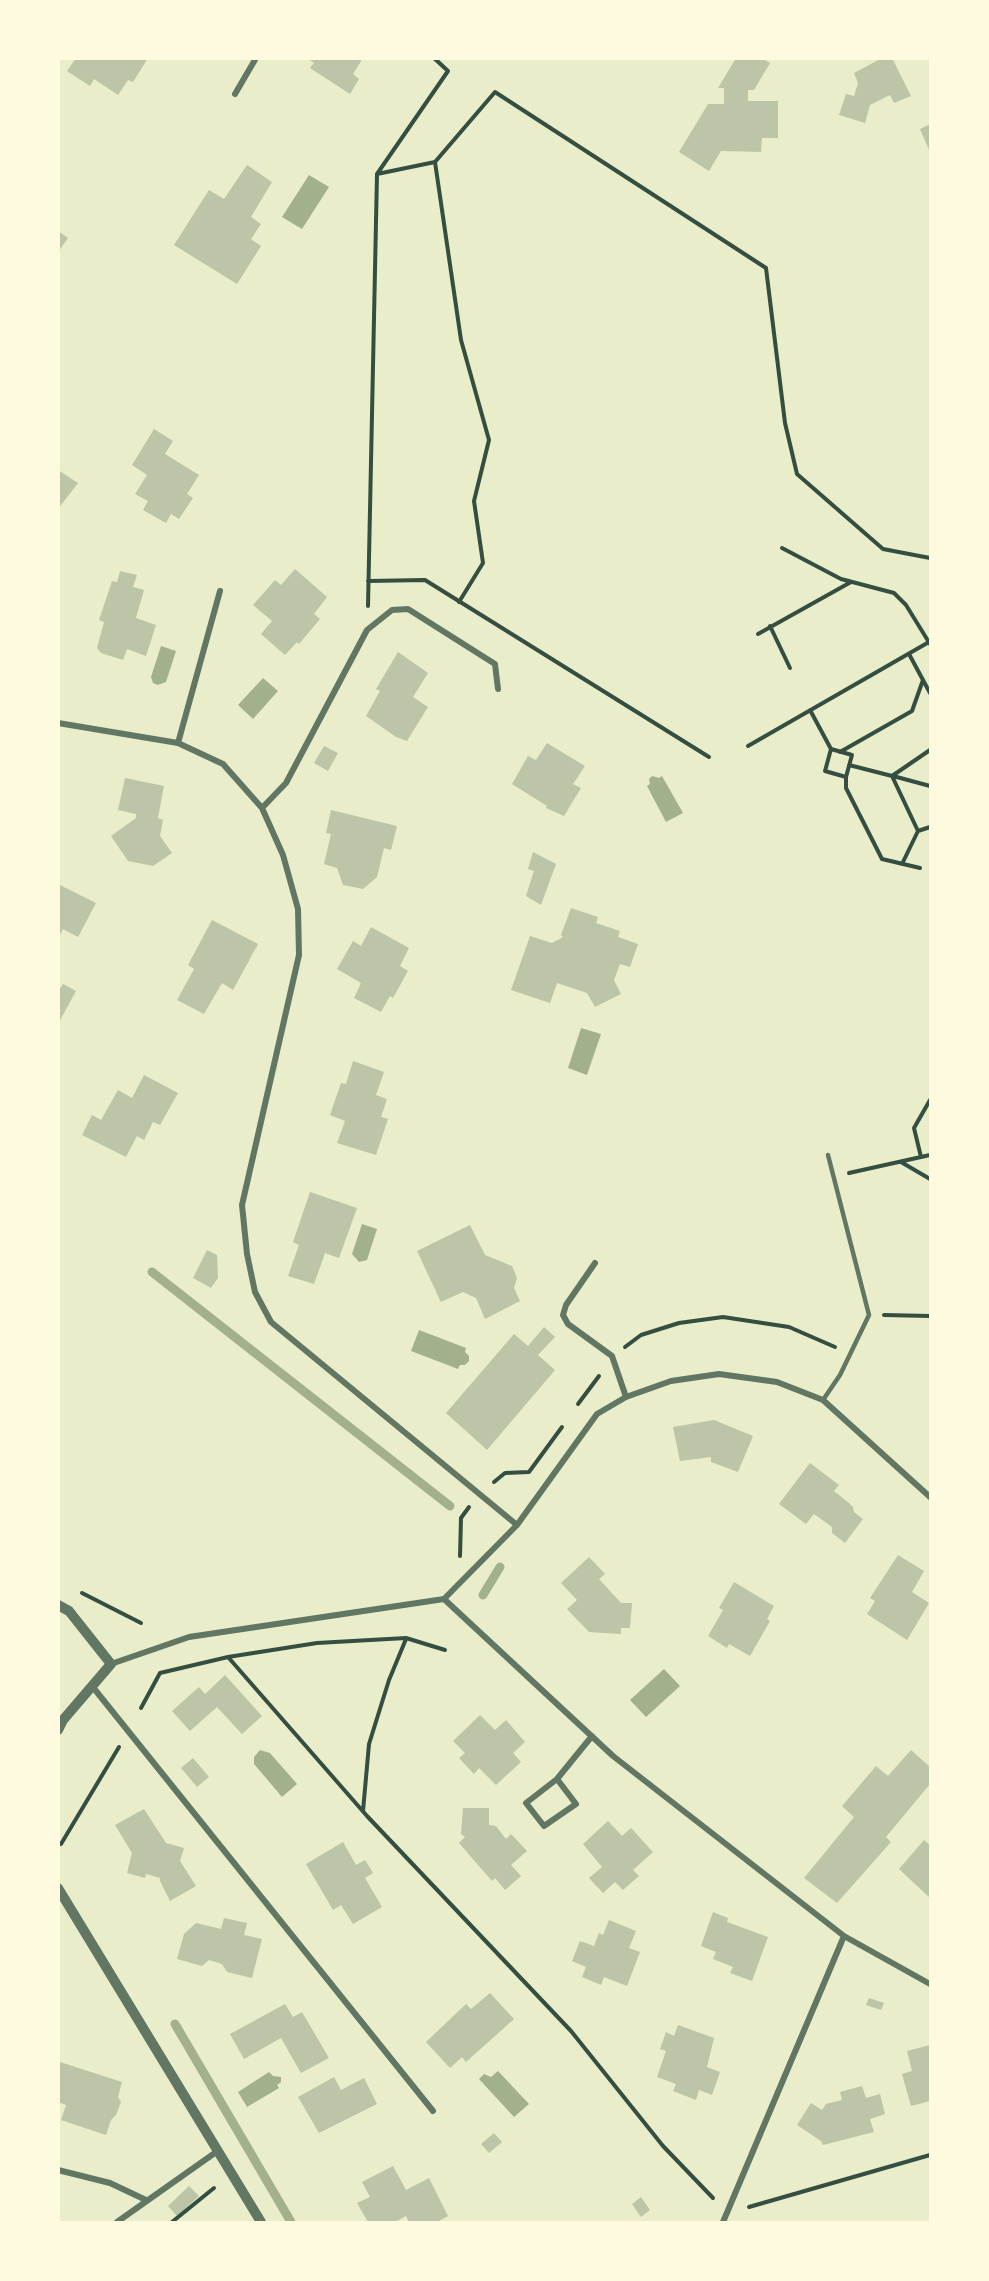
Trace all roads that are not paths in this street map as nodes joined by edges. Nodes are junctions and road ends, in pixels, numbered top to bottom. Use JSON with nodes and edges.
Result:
{"nodes":[{"id":1,"x":256,"y":58,"type":"edge"},
{"id":2,"x":235,"y":93,"type":"dead end"},
{"id":3,"x":220,"y":591,"type":"dead end"},
{"id":4,"x":498,"y":689,"type":"dead end"},
{"id":5,"x":58,"y":723,"type":"edge"},
{"id":6,"x":178,"y":743,"type":"junction"},
{"id":7,"x":262,"y":808,"type":"junction"},
{"id":8,"x":828,"y":1155,"type":"dead end"},
{"id":9,"x":595,"y":1263,"type":"dead end"},
{"id":10,"x":627,"y":1397,"type":"junction"},
{"id":11,"x":823,"y":1400,"type":"junction"},
{"id":12,"x":930,"y":1497,"type":"edge"},
{"id":13,"x":517,"y":1525,"type":"junction"},
{"id":14,"x":444,"y":1599,"type":"junction"},
{"id":15,"x":58,"y":1605,"type":"edge"},
{"id":16,"x":111,"y":1664,"type":"junction"},
{"id":17,"x":91,"y":1686,"type":"junction"},
{"id":18,"x":58,"y":1730,"type":"edge"},
{"id":19,"x":592,"y":1736,"type":"junction"},
{"id":20,"x":557,"y":1779,"type":"junction"},
{"id":21,"x":58,"y":1888,"type":"edge"},
{"id":22,"x":844,"y":1936,"type":"junction"},
{"id":23,"x":930,"y":1984,"type":"edge"},
{"id":24,"x":433,"y":2111,"type":"dead end"},
{"id":25,"x":219,"y":2150,"type":"junction"},
{"id":26,"x":58,"y":2170,"type":"edge"},
{"id":27,"x":146,"y":2200,"type":"junction"},
{"id":28,"x":117,"y":2223,"type":"edge"},
{"id":29,"x":261,"y":2223,"type":"edge"},
{"id":30,"x":723,"y":2223,"type":"edge"}],
"edges":[{"from":1,"to":2,"type":"street"},
{"from":3,"to":6,"type":"street"},
{"from":4,"to":7,"type":"street"},
{"from":5,"to":6,"type":"street"},
{"from":6,"to":7,"type":"street"},
{"from":7,"to":13,"type":"street"},
{"from":8,"to":11,"type":"lane"},
{"from":9,"to":10,"type":"street"},
{"from":10,"to":11,"type":"street"},
{"from":10,"to":13,"type":"street"},
{"from":11,"to":12,"type":"street"},
{"from":13,"to":14,"type":"street"},
{"from":14,"to":16,"type":"street"},
{"from":14,"to":19,"type":"street"},
{"from":15,"to":16,"type":"street"},
{"from":16,"to":17,"type":"street"},
{"from":17,"to":18,"type":"street"},
{"from":17,"to":24,"type":"street"},
{"from":19,"to":20,"type":"street"},
{"from":19,"to":22,"type":"street"},
{"from":20,"to":20,"type":"street"},
{"from":21,"to":25,"type":"street"},
{"from":22,"to":23,"type":"street"},
{"from":22,"to":30,"type":"street"},
{"from":25,"to":27,"type":"street"},
{"from":25,"to":29,"type":"street"},
{"from":26,"to":27,"type":"street"},
{"from":27,"to":28,"type":"street"}]}
